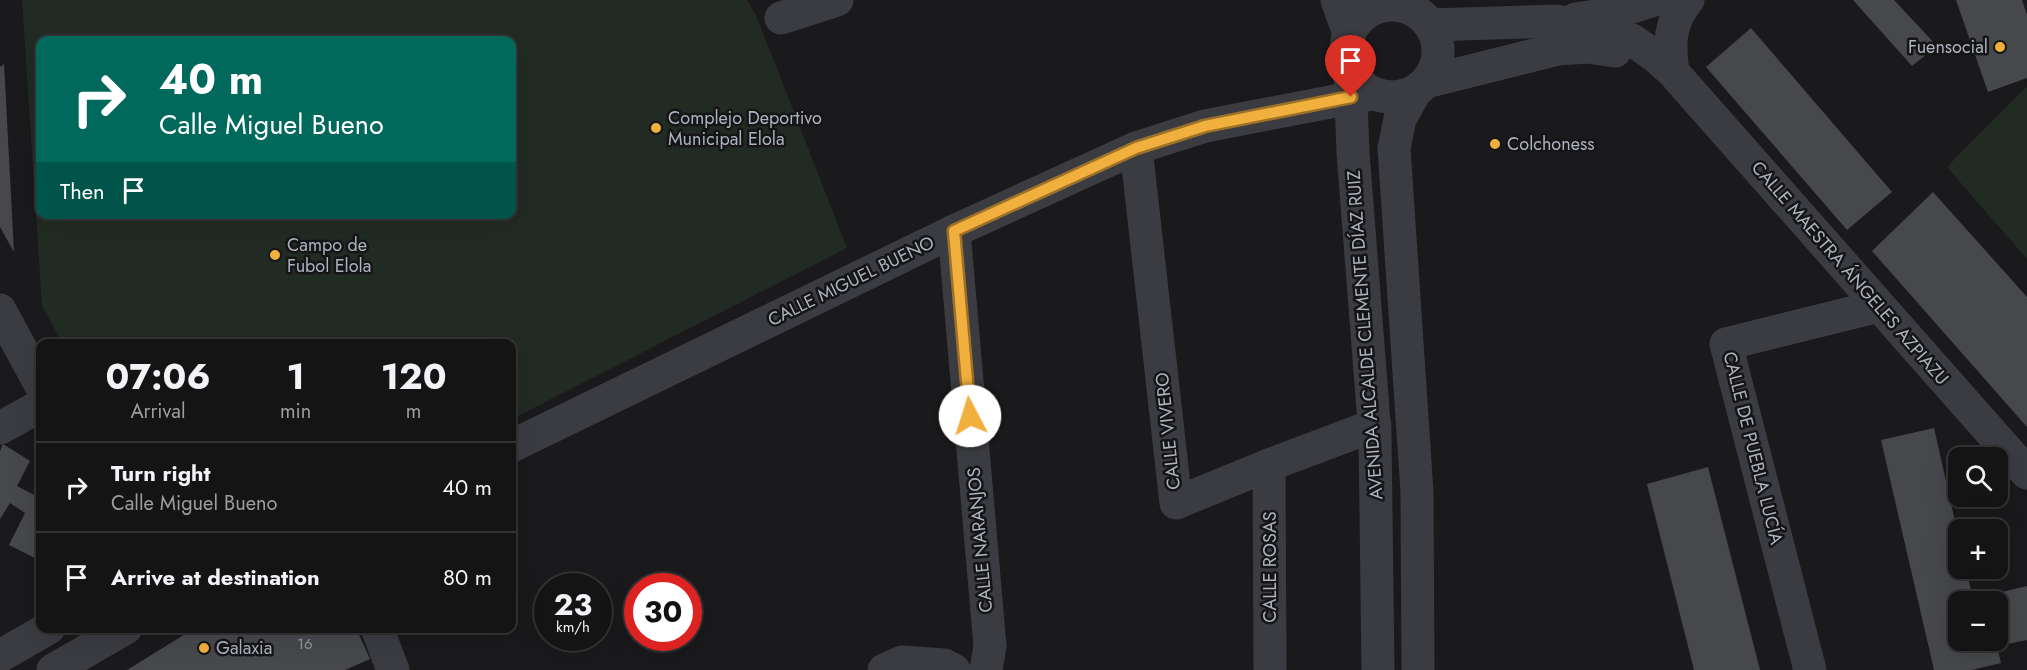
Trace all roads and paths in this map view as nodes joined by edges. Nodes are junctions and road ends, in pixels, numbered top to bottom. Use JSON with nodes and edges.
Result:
{"nodes":[{"id":1,"x":837,"y":0,"type":"edge"},
{"id":2,"x":1337,"y":0,"type":"edge"},
{"id":3,"x":1654,"y":0,"type":"edge"},
{"id":4,"x":1688,"y":0,"type":"edge"},
{"id":5,"x":1414,"y":12,"type":"edge"},
{"id":6,"x":781,"y":18,"type":"dead end"},
{"id":7,"x":1556,"y":21,"type":"junction"},
{"id":8,"x":1348,"y":34,"type":"junction"},
{"id":9,"x":1673,"y":72,"type":"junction"},
{"id":10,"x":1358,"y":87,"type":"junction"},
{"id":11,"x":1421,"y":87,"type":"junction"},
{"id":12,"x":1136,"y":148,"type":"junction"},
{"id":13,"x":954,"y":231,"type":"junction"},
{"id":14,"x":1879,"y":306,"type":"junction"},
{"id":15,"x":0,"y":310,"type":"edge"},
{"id":16,"x":36,"y":377,"type":"edge"},
{"id":17,"x":36,"y":408,"type":"edge"},
{"id":18,"x":1375,"y":425,"type":"junction"},
{"id":19,"x":0,"y":428,"type":"edge"},
{"id":20,"x":516,"y":444,"type":"edge"},
{"id":21,"x":1269,"y":465,"type":"junction"},
{"id":22,"x":2027,"y":473,"type":"edge"},
{"id":23,"x":40,"y":633,"type":"edge"},
{"id":24,"x":117,"y":633,"type":"edge"},
{"id":25,"x":379,"y":633,"type":"edge"},
{"id":26,"x":0,"y":656,"type":"edge"},
{"id":27,"x":53,"y":670,"type":"edge"},
{"id":28,"x":393,"y":670,"type":"edge"},
{"id":29,"x":884,"y":670,"type":"edge"},
{"id":30,"x":954,"y":670,"type":"edge"},
{"id":31,"x":986,"y":670,"type":"edge"},
{"id":32,"x":1270,"y":670,"type":"edge"},
{"id":33,"x":1378,"y":670,"type":"edge"},
{"id":34,"x":1418,"y":670,"type":"edge"},
{"id":35,"x":1810,"y":670,"type":"edge"}],
"edges":[{"from":1,"to":6,"type":"street"},
{"from":2,"to":8,"type":"street"},
{"from":3,"to":7,"type":"street"},
{"from":4,"to":9,"type":"street"},
{"from":5,"to":7,"type":"street","name":"CALLE MAESTRA ÁNGELES AZPIAZU"},
{"from":5,"to":8,"type":"street"},
{"from":5,"to":11,"type":"street"},
{"from":7,"to":9,"type":"street","name":"CALLE MAESTRA ÁNGELES AZPIAZU"},
{"from":8,"to":10,"type":"street"},
{"from":9,"to":11,"type":"street","name":"CALLE MAESTRA ÁNGELES AZPIAZU"},
{"from":9,"to":14,"type":"street","name":"CALLE MAESTRA ÁNGELES AZPIAZU"},
{"from":10,"to":11,"type":"street"},
{"from":10,"to":12,"type":"street","name":"CALLE MIGUEL BUENO"},
{"from":10,"to":18,"type":"street","name":"AVENIDA ALCALDE CLEMENTE DÍAZ RUIZ"},
{"from":11,"to":34,"type":"street"},
{"from":12,"to":13,"type":"street","name":"CALLE MIGUEL BUENO"},
{"from":12,"to":21,"type":"street","name":"CALLE VIVERO"},
{"from":13,"to":20,"type":"street","name":"CALLE MIGUEL BUENO"},
{"from":13,"to":31,"type":"street","name":"CALLE NARANJOS"},
{"from":14,"to":22,"type":"street","name":"CALLE MAESTRA ÁNGELES AZPIAZU"},
{"from":14,"to":35,"type":"street","name":"CALLE DE PUEBLA LUCÍA"},
{"from":15,"to":16,"type":"street"},
{"from":17,"to":19,"type":"street"},
{"from":18,"to":21,"type":"street","name":"CALLE VIVERO"},
{"from":18,"to":33,"type":"street","name":"AVENIDA ALCALDE CLEMENTE DÍAZ RUIZ"},
{"from":21,"to":32,"type":"street","name":"CALLE ROSAS"},
{"from":23,"to":26,"type":"street"},
{"from":24,"to":27,"type":"street"},
{"from":25,"to":28,"type":"street"},
{"from":29,"to":30,"type":"street"}]}
